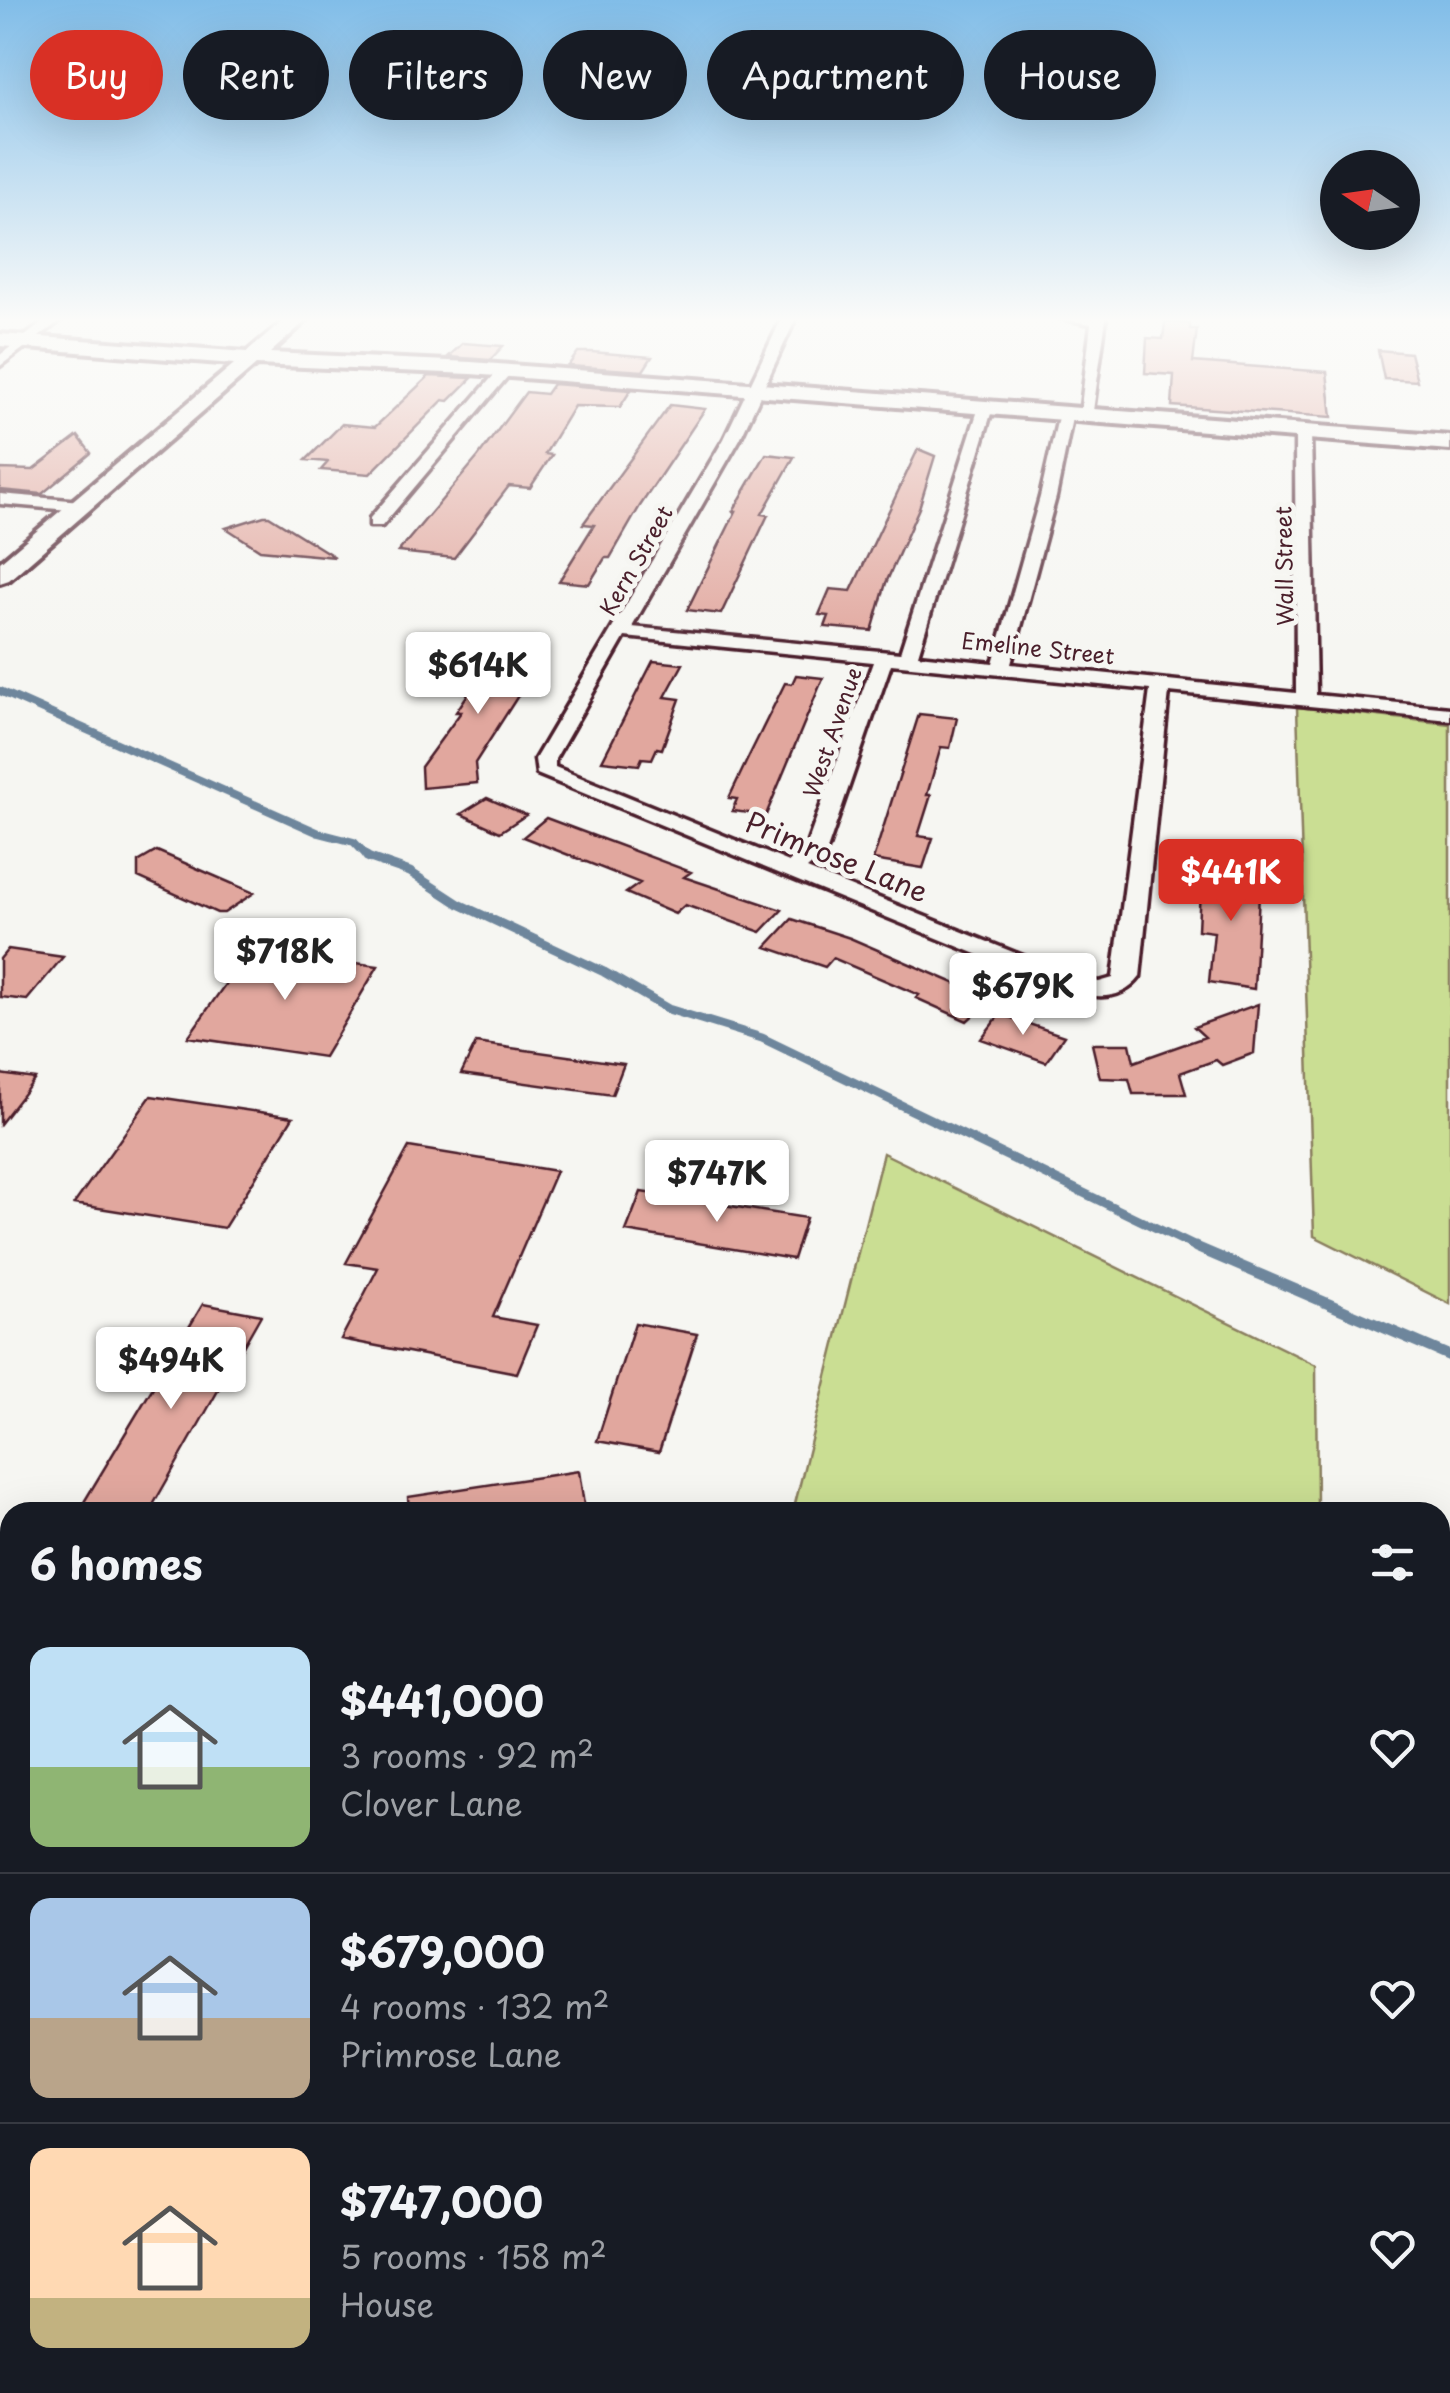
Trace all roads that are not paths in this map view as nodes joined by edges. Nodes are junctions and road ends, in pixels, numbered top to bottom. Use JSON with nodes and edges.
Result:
{"nodes":[{"id":1,"x":172,"y":430,"type":"edge"},
{"id":2,"x":455,"y":430,"type":"edge"},
{"id":3,"x":737,"y":430,"type":"edge"},
{"id":4,"x":979,"y":430,"type":"edge"},
{"id":5,"x":1071,"y":430,"type":"edge"},
{"id":6,"x":1274,"y":430,"type":"edge"},
{"id":7,"x":1303,"y":432,"type":"junction"},
{"id":8,"x":1450,"y":442,"type":"edge"},
{"id":9,"x":0,"y":498,"type":"edge"},
{"id":10,"x":82,"y":506,"type":"junction"},
{"id":11,"x":376,"y":522,"type":"dead end"},
{"id":12,"x":0,"y":575,"type":"edge"},
{"id":13,"x":620,"y":631,"type":"junction"},
{"id":14,"x":884,"y":658,"type":"junction"},
{"id":15,"x":907,"y":660,"type":"junction"},
{"id":16,"x":1002,"y":668,"type":"junction"},
{"id":17,"x":1160,"y":685,"type":"junction"},
{"id":18,"x":1306,"y":700,"type":"junction"},
{"id":19,"x":1450,"y":714,"type":"edge"},
{"id":20,"x":544,"y":770,"type":"joint"},
{"id":21,"x":792,"y":870,"type":"junction"}],
"edges":[{"from":1,"to":10,"type":"street"},
{"from":2,"to":11,"type":"street"},
{"from":3,"to":13,"type":"street","name":"Kern Street"},
{"from":4,"to":15,"type":"street"},
{"from":5,"to":16,"type":"street"},
{"from":6,"to":7,"type":"street"},
{"from":7,"to":8,"type":"street"},
{"from":7,"to":18,"type":"street","name":"Wall Street"},
{"from":9,"to":10,"type":"street"},
{"from":10,"to":12,"type":"street"},
{"from":13,"to":14,"type":"street","name":"Emeline Street"},
{"from":13,"to":20,"type":"street","name":"Kern Street"},
{"from":14,"to":15,"type":"street","name":"Emeline Street"},
{"from":14,"to":21,"type":"street","name":"West Avenue"},
{"from":15,"to":16,"type":"street","name":"Emeline Street"},
{"from":16,"to":17,"type":"street","name":"Emeline Street"},
{"from":17,"to":18,"type":"street","name":"Emeline Street"},
{"from":17,"to":21,"type":"street","name":"Primrose Lane"},
{"from":18,"to":19,"type":"street","name":"Emeline Street"},
{"from":20,"to":21,"type":"street","name":"Primrose Lane"}]}
